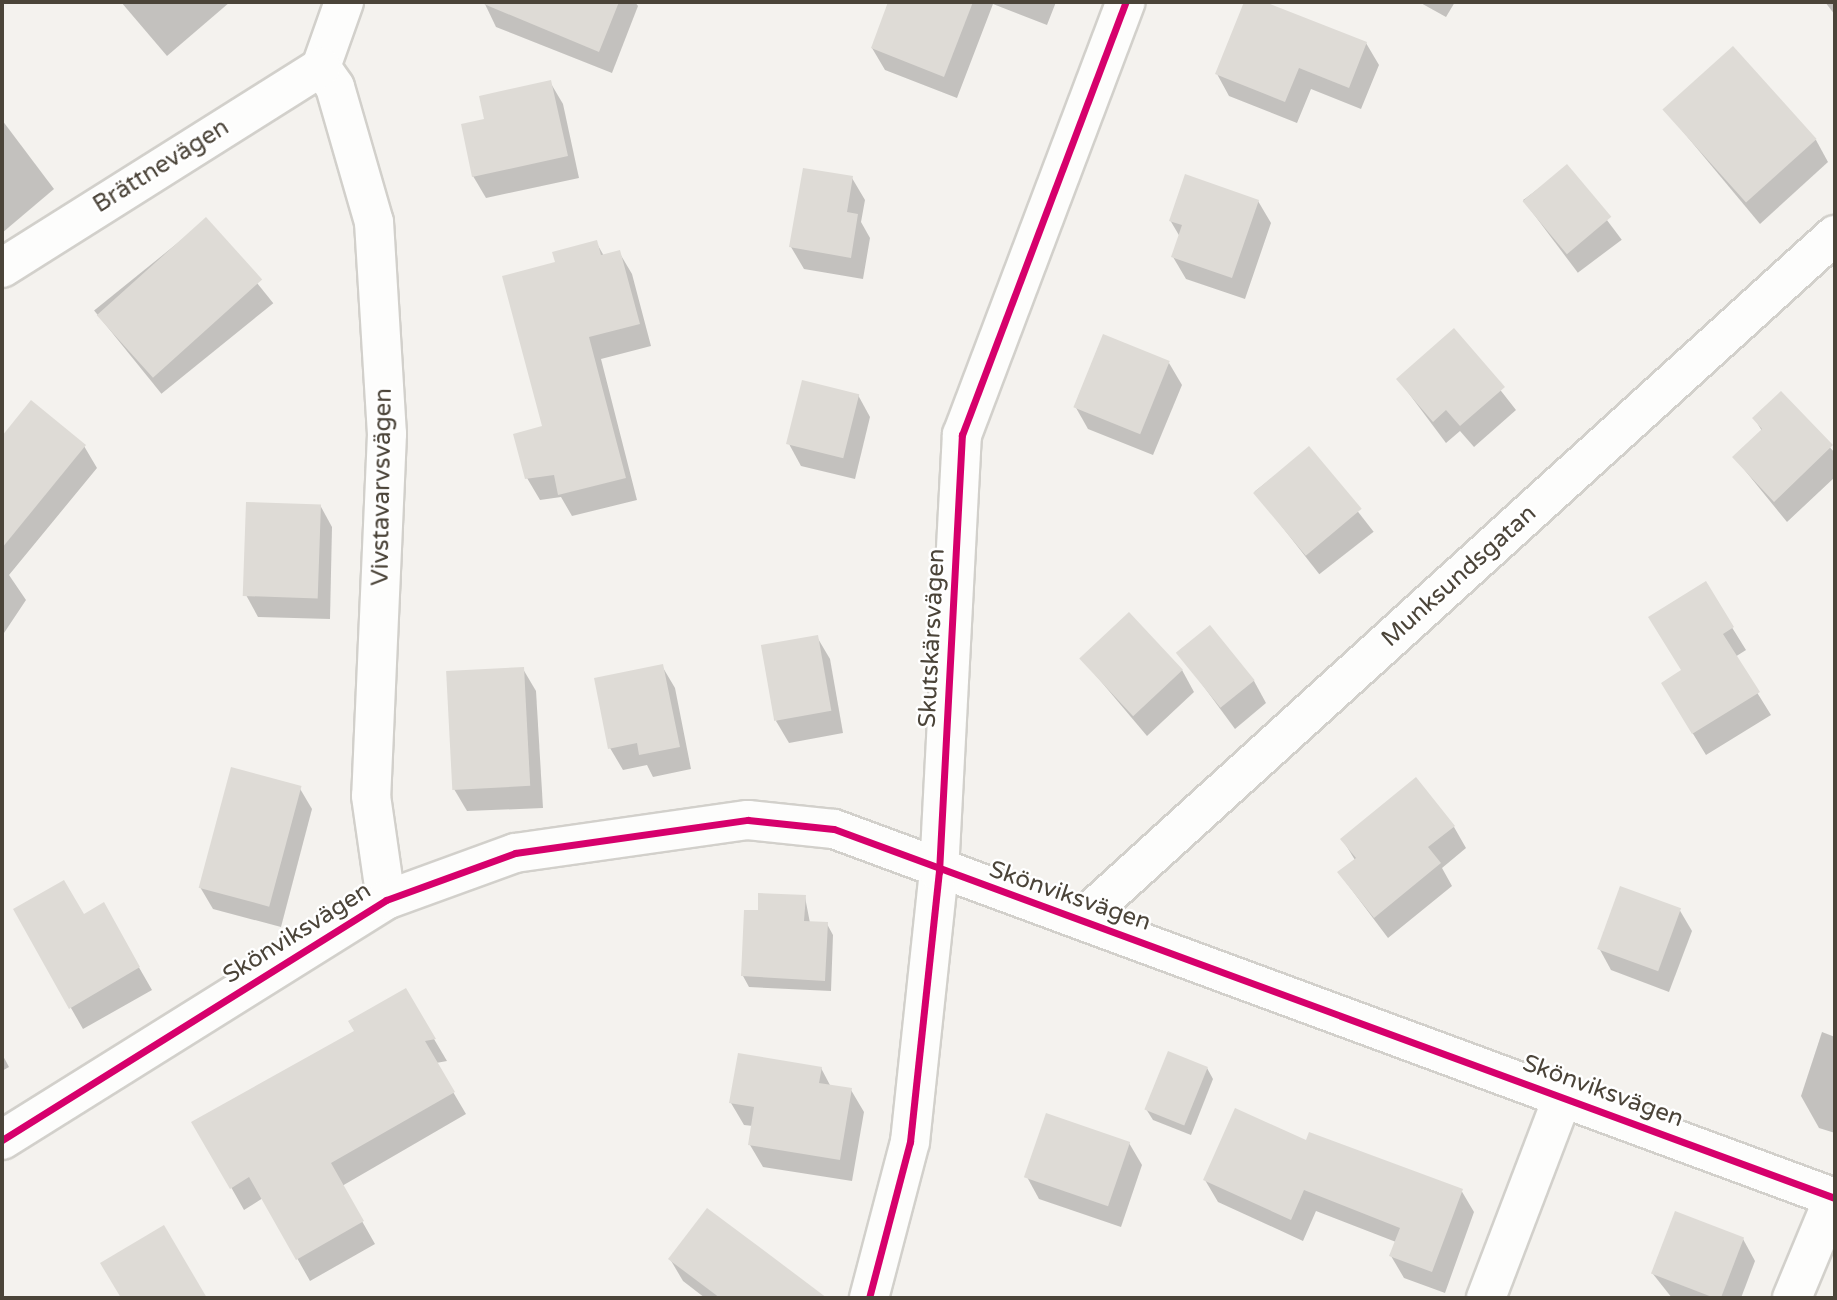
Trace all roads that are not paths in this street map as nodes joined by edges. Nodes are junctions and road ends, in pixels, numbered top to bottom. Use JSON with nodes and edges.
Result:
{"nodes":[{"id":1,"x":344,"y":2,"type":"edge"},
{"id":2,"x":1126,"y":2,"type":"edge"},
{"id":3,"x":321,"y":67,"type":"junction"},
{"id":4,"x":1835,"y":234,"type":"edge"},
{"id":5,"x":2,"y":268,"type":"edge"},
{"id":6,"x":939,"y":872,"type":"junction"},
{"id":7,"x":386,"y":900,"type":"junction"},
{"id":8,"x":1083,"y":918,"type":"junction"},
{"id":9,"x":1563,"y":1096,"type":"junction"},
{"id":10,"x":2,"y":1140,"type":"edge"},
{"id":11,"x":1835,"y":1198,"type":"edge"},
{"id":12,"x":869,"y":1298,"type":"edge"},
{"id":13,"x":1486,"y":1298,"type":"edge"},
{"id":14,"x":1792,"y":1298,"type":"edge"}],
"edges":[{"from":1,"to":3,"type":"street"},
{"from":2,"to":6,"type":"street","name":"Skutskärsvägen"},
{"from":3,"to":5,"type":"street","name":"Brättnevägen"},
{"from":3,"to":7,"type":"street","name":"Vivstavarvsvägen"},
{"from":4,"to":8,"type":"street","name":"Munksundsgatan"},
{"from":6,"to":7,"type":"street","name":"Skönviksvägen"},
{"from":6,"to":8,"type":"street","name":"Skönviksvägen"},
{"from":6,"to":12,"type":"street","name":"Skutskärsvägen"},
{"from":7,"to":10,"type":"street","name":"Skönviksvägen"},
{"from":8,"to":9,"type":"street","name":"Skönviksvägen"},
{"from":9,"to":11,"type":"street","name":"Skönviksvägen"},
{"from":9,"to":13,"type":"street"},
{"from":11,"to":14,"type":"street"}]}
